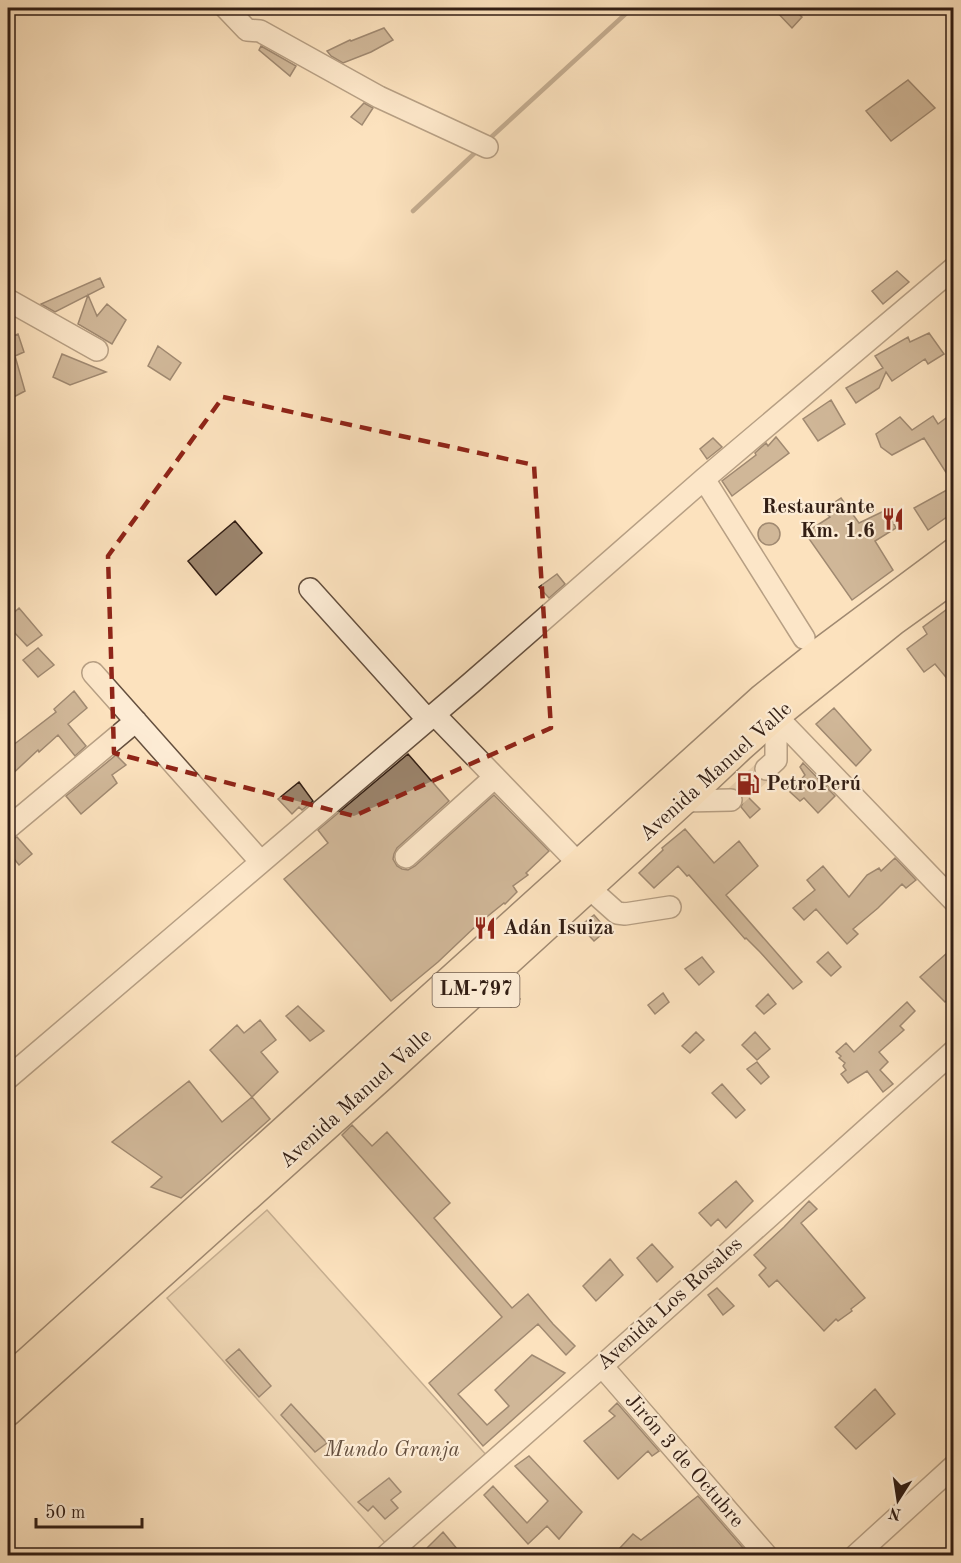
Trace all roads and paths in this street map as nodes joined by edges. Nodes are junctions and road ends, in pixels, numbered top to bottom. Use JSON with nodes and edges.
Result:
{"nodes":[{"id":1,"x":226,"y":8,"type":"edge"},
{"id":2,"x":487,"y":147,"type":"dead end"},
{"id":3,"x":954,"y":268,"type":"edge"},
{"id":4,"x":8,"y":300,"type":"edge"},
{"id":5,"x":97,"y":350,"type":"dead end"},
{"id":6,"x":704,"y":479,"type":"junction"},
{"id":7,"x":954,"y":552,"type":"edge"},
{"id":8,"x":954,"y":578,"type":"edge"},
{"id":9,"x":310,"y":590,"type":"dead end"},
{"id":10,"x":804,"y":638,"type":"dead end"},
{"id":11,"x":93,"y":673,"type":"dead end"},
{"id":12,"x":769,"y":707,"type":"junction"},
{"id":13,"x":431,"y":717,"type":"junction"},
{"id":14,"x":136,"y":721,"type":"junction"},
{"id":15,"x":801,"y":743,"type":"junction"},
{"id":16,"x":495,"y":777,"type":"junction"},
{"id":17,"x":731,"y":800,"type":"tunnel mouth"},
{"id":18,"x":684,"y":801,"type":"junction"},
{"id":19,"x":8,"y":828,"type":"edge"},
{"id":20,"x":406,"y":856,"type":"dead end"},
{"id":21,"x":261,"y":862,"type":"junction"},
{"id":22,"x":584,"y":876,"type":"junction"},
{"id":23,"x":954,"y":901,"type":"edge"},
{"id":24,"x":670,"y":907,"type":"dead end"},
{"id":25,"x":954,"y":1052,"type":"edge"},
{"id":26,"x":8,"y":1078,"type":"edge"},
{"id":27,"x":602,"y":1365,"type":"junction"},
{"id":28,"x":8,"y":1379,"type":"edge"},
{"id":29,"x":8,"y":1412,"type":"edge"},
{"id":30,"x":954,"y":1466,"type":"edge"},
{"id":31,"x":386,"y":1556,"type":"edge"},
{"id":32,"x":767,"y":1556,"type":"edge"},
{"id":33,"x":855,"y":1556,"type":"edge"}],
"edges":[{"from":1,"to":2,"type":"street"},
{"from":3,"to":6,"type":"street"},
{"from":4,"to":5,"type":"street"},
{"from":6,"to":10,"type":"street"},
{"from":6,"to":13,"type":"street"},
{"from":7,"to":12,"type":"main road","name":"Avenida Manuel Valle","number":"LM-797"},
{"from":8,"to":12,"type":"main road","name":"Avenida Manuel Valle","number":"LM-797"},
{"from":9,"to":13,"type":"street"},
{"from":11,"to":14,"type":"street"},
{"from":12,"to":15,"type":"street"},
{"from":12,"to":15,"type":"street"},
{"from":12,"to":18,"type":"main road","name":"Avenida Manuel Valle","number":"LM-797"},
{"from":12,"to":22,"type":"main road","name":"Avenida Manuel Valle","number":"LM-797"},
{"from":13,"to":16,"type":"street"},
{"from":13,"to":21,"type":"street"},
{"from":14,"to":19,"type":"street"},
{"from":14,"to":21,"type":"street"},
{"from":15,"to":23,"type":"street"},
{"from":16,"to":20,"type":"street"},
{"from":16,"to":22,"type":"street"},
{"from":17,"to":18,"type":"street"},
{"from":18,"to":22,"type":"main road","name":"Avenida Manuel Valle","number":"LM-797"},
{"from":21,"to":26,"type":"street"},
{"from":22,"to":24,"type":"street"},
{"from":22,"to":28,"type":"main road","name":"Avenida Manuel Valle","number":"LM-797"},
{"from":22,"to":29,"type":"main road","name":"Avenida Manuel Valle","number":"LM-797"},
{"from":25,"to":27,"type":"street","name":"Avenida Los Rosales"},
{"from":27,"to":31,"type":"street","name":"Avenida Los Rosales"},
{"from":27,"to":32,"type":"street","name":"Jirón 3 de Octubre"},
{"from":30,"to":33,"type":"street"}]}
